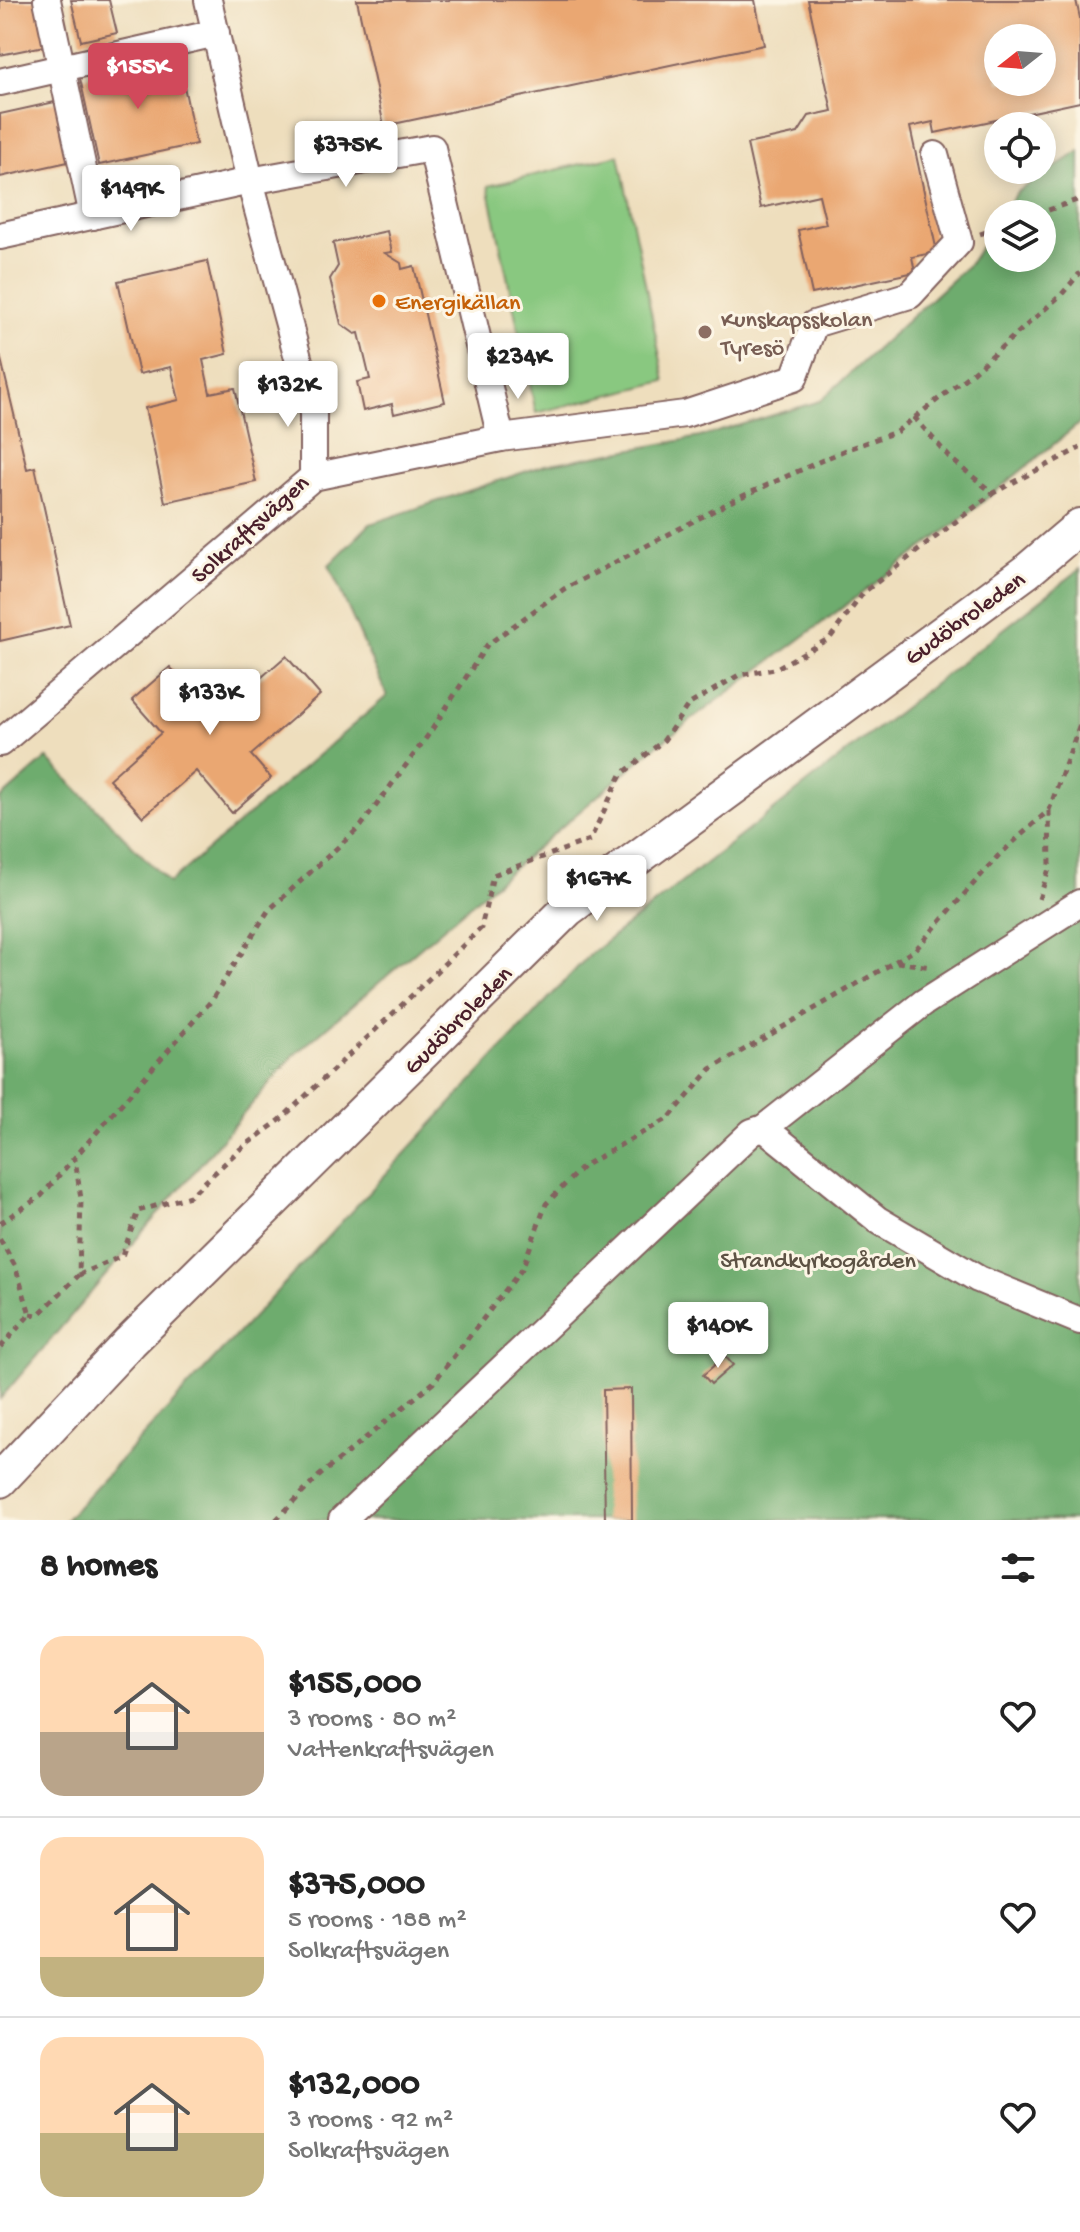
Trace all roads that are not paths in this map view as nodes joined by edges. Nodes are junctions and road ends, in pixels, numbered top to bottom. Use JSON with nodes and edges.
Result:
{"nodes":[{"id":1,"x":47,"y":0,"type":"edge"},
{"id":2,"x":208,"y":0,"type":"edge"},
{"id":3,"x":216,"y":33,"type":"junction"},
{"id":4,"x":63,"y":67,"type":"junction"},
{"id":5,"x":0,"y":82,"type":"edge"},
{"id":6,"x":935,"y":155,"type":"dead end"},
{"id":7,"x":250,"y":181,"type":"junction"},
{"id":8,"x":93,"y":216,"type":"junction"},
{"id":9,"x":0,"y":236,"type":"edge"},
{"id":10,"x":501,"y":438,"type":"junction"},
{"id":11,"x":313,"y":477,"type":"junction"},
{"id":12,"x":1080,"y":526,"type":"edge"},
{"id":13,"x":0,"y":743,"type":"edge"},
{"id":14,"x":1080,"y":903,"type":"edge"},
{"id":15,"x":764,"y":1128,"type":"junction"},
{"id":16,"x":1080,"y":1321,"type":"edge"},
{"id":17,"x":130,"y":1342,"type":"junction"},
{"id":18,"x":0,"y":1480,"type":"edge"},
{"id":19,"x":0,"y":1498,"type":"edge"},
{"id":20,"x":342,"y":1520,"type":"edge"}],
"edges":[{"from":1,"to":4,"type":"street"},
{"from":2,"to":3,"type":"street","name":"Solkraftsvägen"},
{"from":3,"to":4,"type":"street"},
{"from":3,"to":7,"type":"street","name":"Solkraftsvägen"},
{"from":4,"to":5,"type":"street"},
{"from":4,"to":8,"type":"street"},
{"from":6,"to":10,"type":"street"},
{"from":7,"to":8,"type":"street"},
{"from":7,"to":10,"type":"street"},
{"from":7,"to":11,"type":"street","name":"Solkraftsvägen"},
{"from":8,"to":9,"type":"street"},
{"from":10,"to":11,"type":"street"},
{"from":11,"to":13,"type":"street","name":"Solkraftsvägen"},
{"from":12,"to":17,"type":"main road","name":"Gudöbroleden"},
{"from":14,"to":15,"type":"street"},
{"from":15,"to":16,"type":"street"},
{"from":15,"to":20,"type":"street"},
{"from":17,"to":18,"type":"main road","name":"Gudöbroleden"},
{"from":17,"to":19,"type":"main road","name":"Gudöbroleden"}]}
